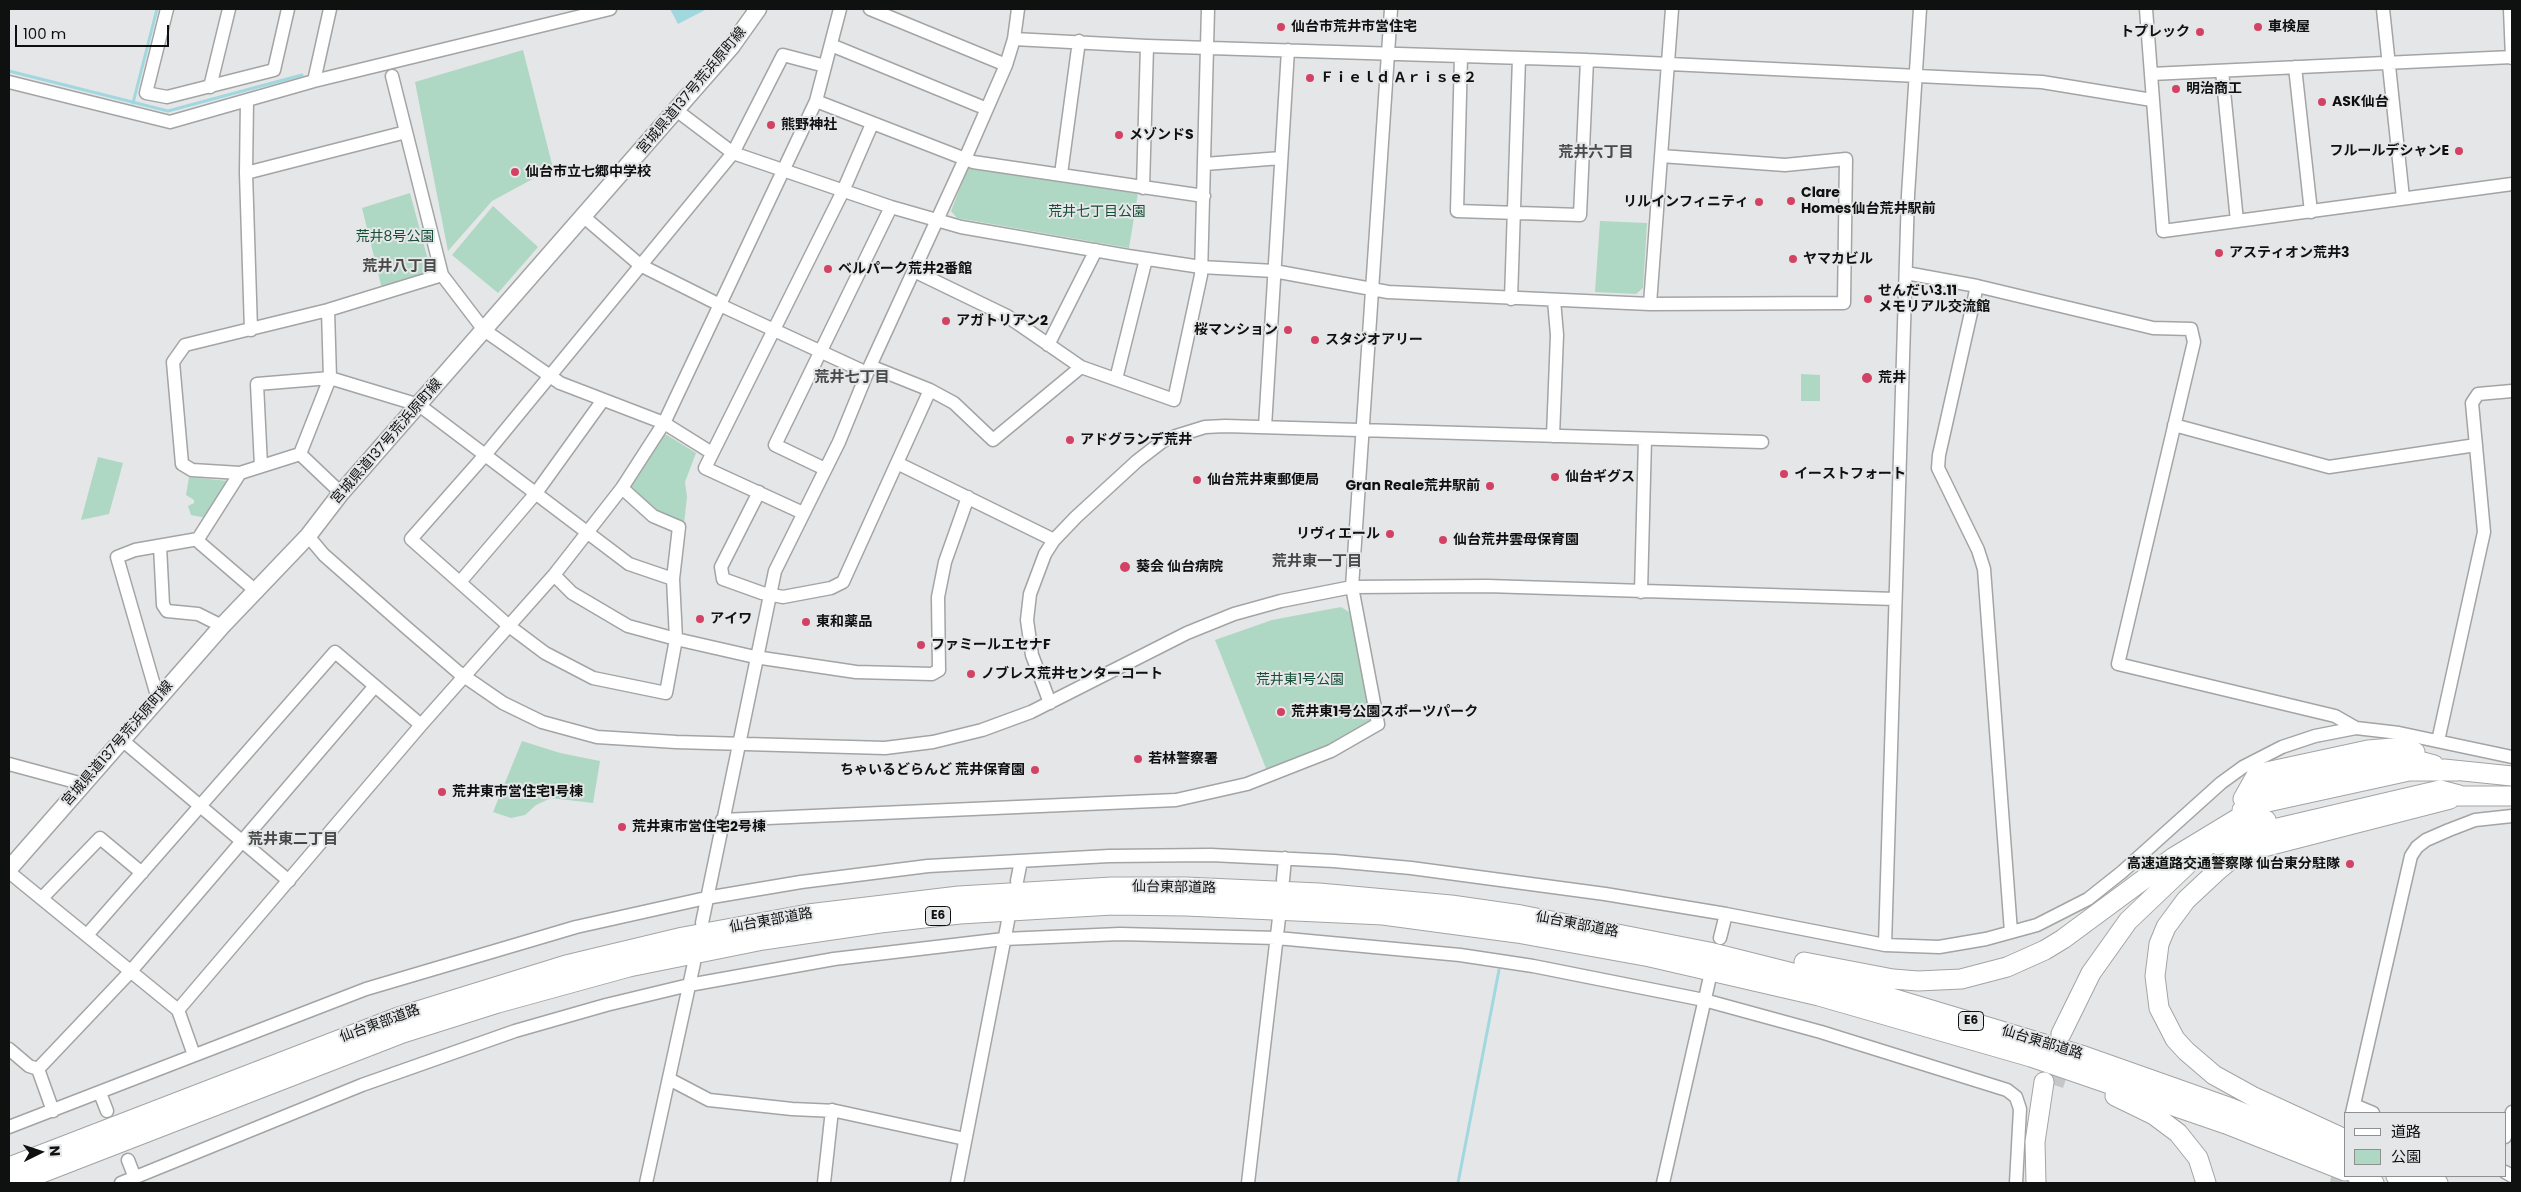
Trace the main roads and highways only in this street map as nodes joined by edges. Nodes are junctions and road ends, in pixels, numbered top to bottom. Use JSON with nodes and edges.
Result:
{"nodes":[{"id":1,"x":758,"y":9,"type":"edge"},
{"id":2,"x":2457,"y":771,"type":"junction"},
{"id":3,"x":2257,"y":774,"type":"junction"},
{"id":4,"x":2512,"y":776,"type":"edge"},
{"id":5,"x":2459,"y":795,"type":"junction"},
{"id":6,"x":2512,"y":796,"type":"edge"},
{"id":7,"x":2229,"y":823,"type":"junction"},
{"id":8,"x":2265,"y":825,"type":"junction"},
{"id":9,"x":2270,"y":852,"type":"junction"},
{"id":10,"x":2238,"y":854,"type":"junction"},
{"id":11,"x":2202,"y":860,"type":"junction"},
{"id":12,"x":9,"y":870,"type":"edge"},
{"id":13,"x":1586,"y":927,"type":"junction"},
{"id":14,"x":1890,"y":1015,"type":"junction"},
{"id":15,"x":2065,"y":1035,"type":"tunnel mouth"},
{"id":16,"x":2344,"y":1139,"type":"edge"},
{"id":17,"x":2344,"y":1154,"type":"edge"},
{"id":18,"x":9,"y":1167,"type":"edge"},
{"id":19,"x":2344,"y":1171,"type":"edge"},
{"id":20,"x":2359,"y":1177,"type":"edge"},
{"id":21,"x":2398,"y":1177,"type":"edge"},
{"id":22,"x":2424,"y":1177,"type":"edge"},
{"id":23,"x":16,"y":1183,"type":"edge"},
{"id":24,"x":2036,"y":1183,"type":"edge"},
{"id":25,"x":2046,"y":1183,"type":"edge"},
{"id":26,"x":2206,"y":1183,"type":"edge"},
{"id":27,"x":2374,"y":1183,"type":"edge"},
{"id":28,"x":2412,"y":1183,"type":"edge"},
{"id":29,"x":2438,"y":1183,"type":"edge"}],
"edges":[{"from":1,"to":12,"type":"main road","name":"宮城県道137号荒浜原町線"},
{"from":2,"to":3,"type":"highway"},
{"from":2,"to":4,"type":"highway"},
{"from":2,"to":7,"type":"highway"},
{"from":2,"to":8,"type":"highway"},
{"from":3,"to":7,"type":"highway"},
{"from":3,"to":11,"type":"highway"},
{"from":5,"to":6,"type":"highway"},
{"from":5,"to":8,"type":"highway"},
{"from":5,"to":9,"type":"highway"},
{"from":5,"to":10,"type":"highway"},
{"from":7,"to":8,"type":"highway"},
{"from":7,"to":11,"type":"highway"},
{"from":8,"to":10,"type":"highway"},
{"from":8,"to":11,"type":"highway"},
{"from":9,"to":10,"type":"highway"},
{"from":9,"to":11,"type":"highway"},
{"from":10,"to":11,"type":"highway"},
{"from":11,"to":13,"type":"highway"},
{"from":11,"to":15,"type":"highway"},
{"from":11,"to":16,"type":"highway"},
{"from":13,"to":17,"type":"highway","name":"仙台東部道路","number":"E6"},
{"from":13,"to":18,"type":"highway","name":"仙台東部道路","number":"E6"},
{"from":14,"to":19,"type":"highway","name":"仙台東部道路","number":"E6"},
{"from":14,"to":23,"type":"highway","name":"仙台東部道路","number":"E6"},
{"from":14,"to":26,"type":"highway"},
{"from":20,"to":27,"type":"highway"},
{"from":21,"to":28,"type":"highway"},
{"from":22,"to":29,"type":"highway"},
{"from":24,"to":25,"type":"highway"}]}
